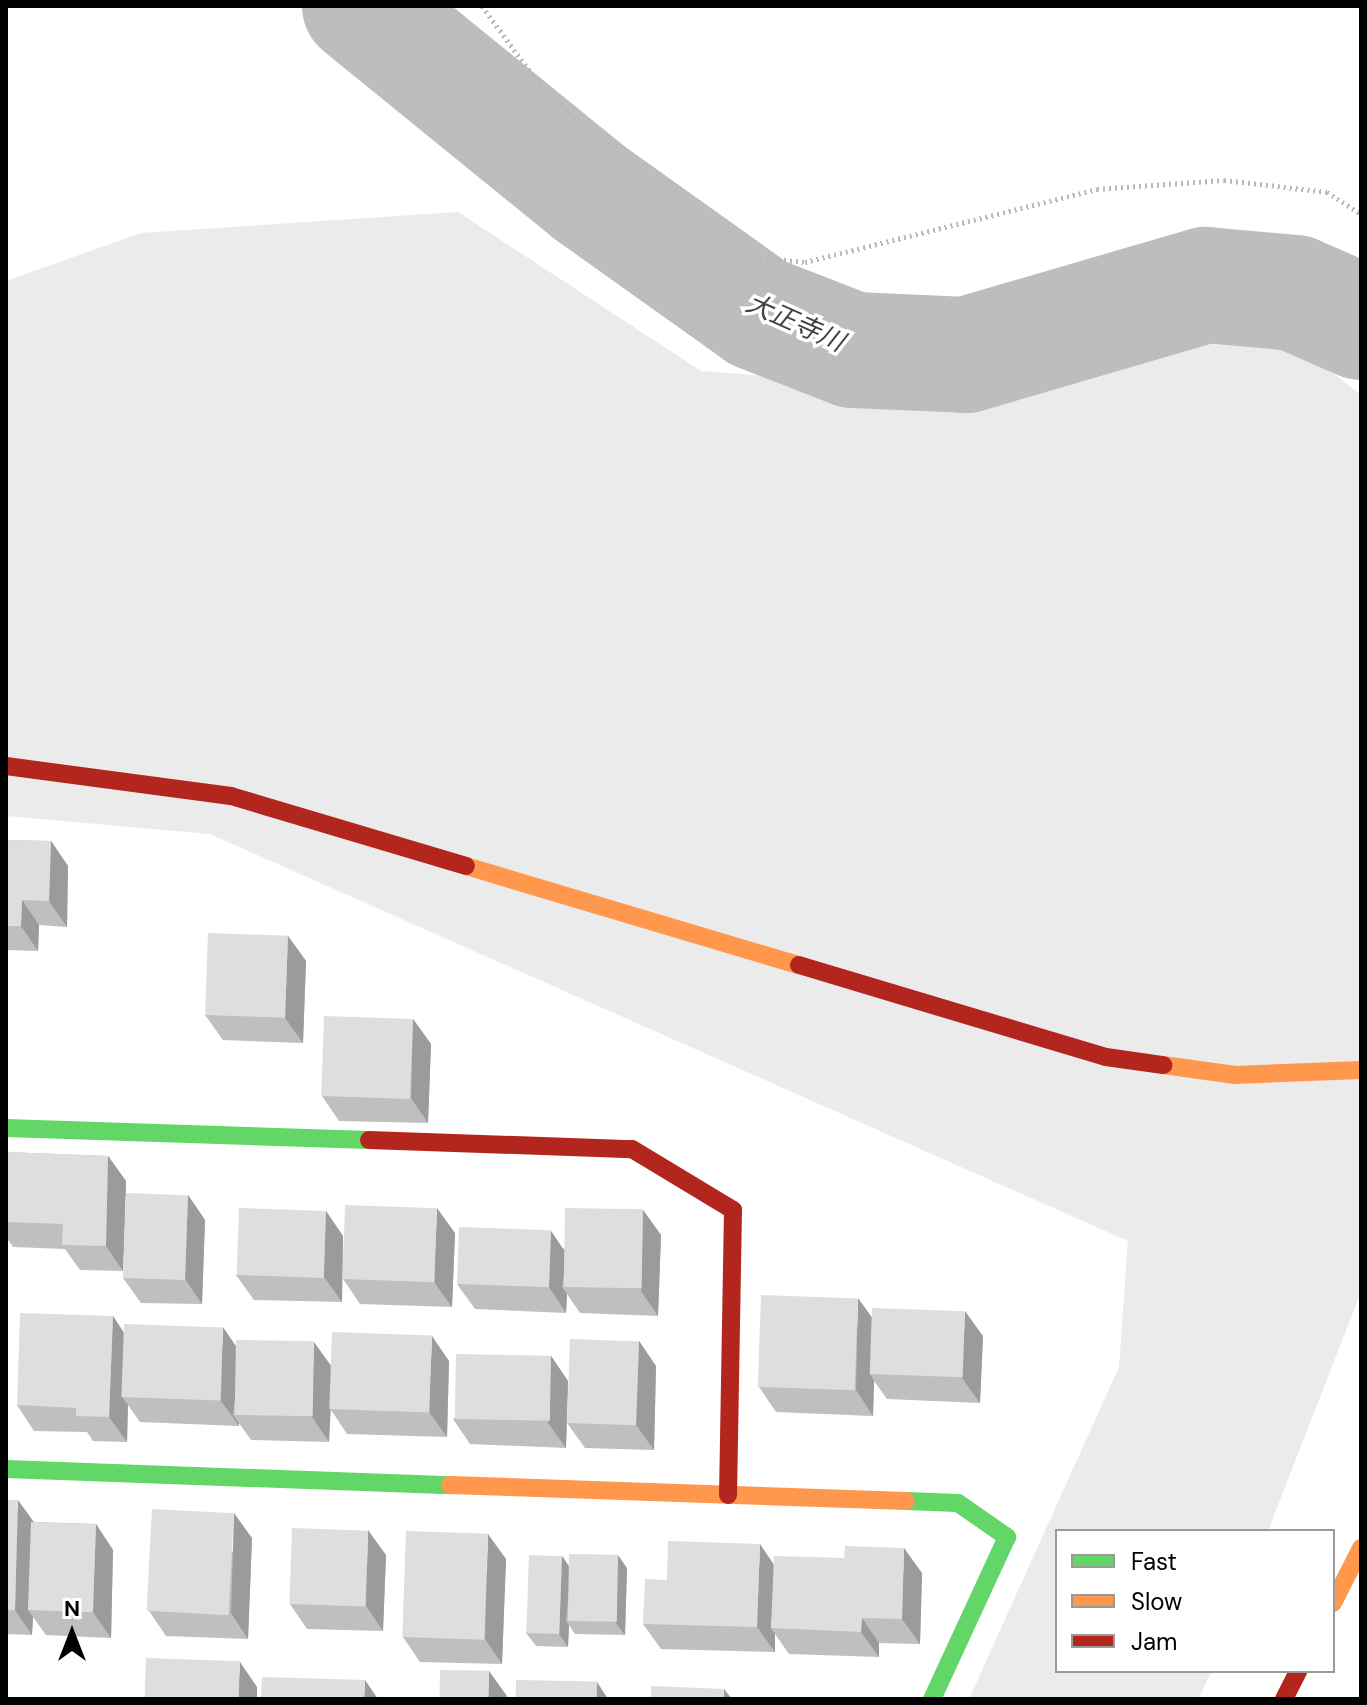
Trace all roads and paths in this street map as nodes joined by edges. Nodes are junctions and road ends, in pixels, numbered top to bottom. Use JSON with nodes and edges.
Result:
{"nodes":[{"id":1,"x":482,"y":6,"type":"edge"},
{"id":2,"x":1361,"y":214,"type":"edge"},
{"id":3,"x":6,"y":766,"type":"edge"},
{"id":4,"x":1361,"y":1070,"type":"edge"},
{"id":5,"x":6,"y":1128,"type":"edge"},
{"id":6,"x":6,"y":1469,"type":"edge"},
{"id":7,"x":728,"y":1495,"type":"junction"},
{"id":8,"x":1361,"y":1548,"type":"edge"},
{"id":9,"x":1335,"y":1599,"type":"edge"},
{"id":10,"x":1297,"y":1673,"type":"edge"},
{"id":11,"x":932,"y":1699,"type":"edge"},
{"id":12,"x":1284,"y":1699,"type":"edge"}],
"edges":[{"from":1,"to":2,"type":"path"},
{"from":3,"to":4,"type":"main road"},
{"from":5,"to":7,"type":"main road"},
{"from":6,"to":7,"type":"main road"},
{"from":7,"to":11,"type":"main road"},
{"from":8,"to":9,"type":"main road"},
{"from":10,"to":12,"type":"main road"}]}
